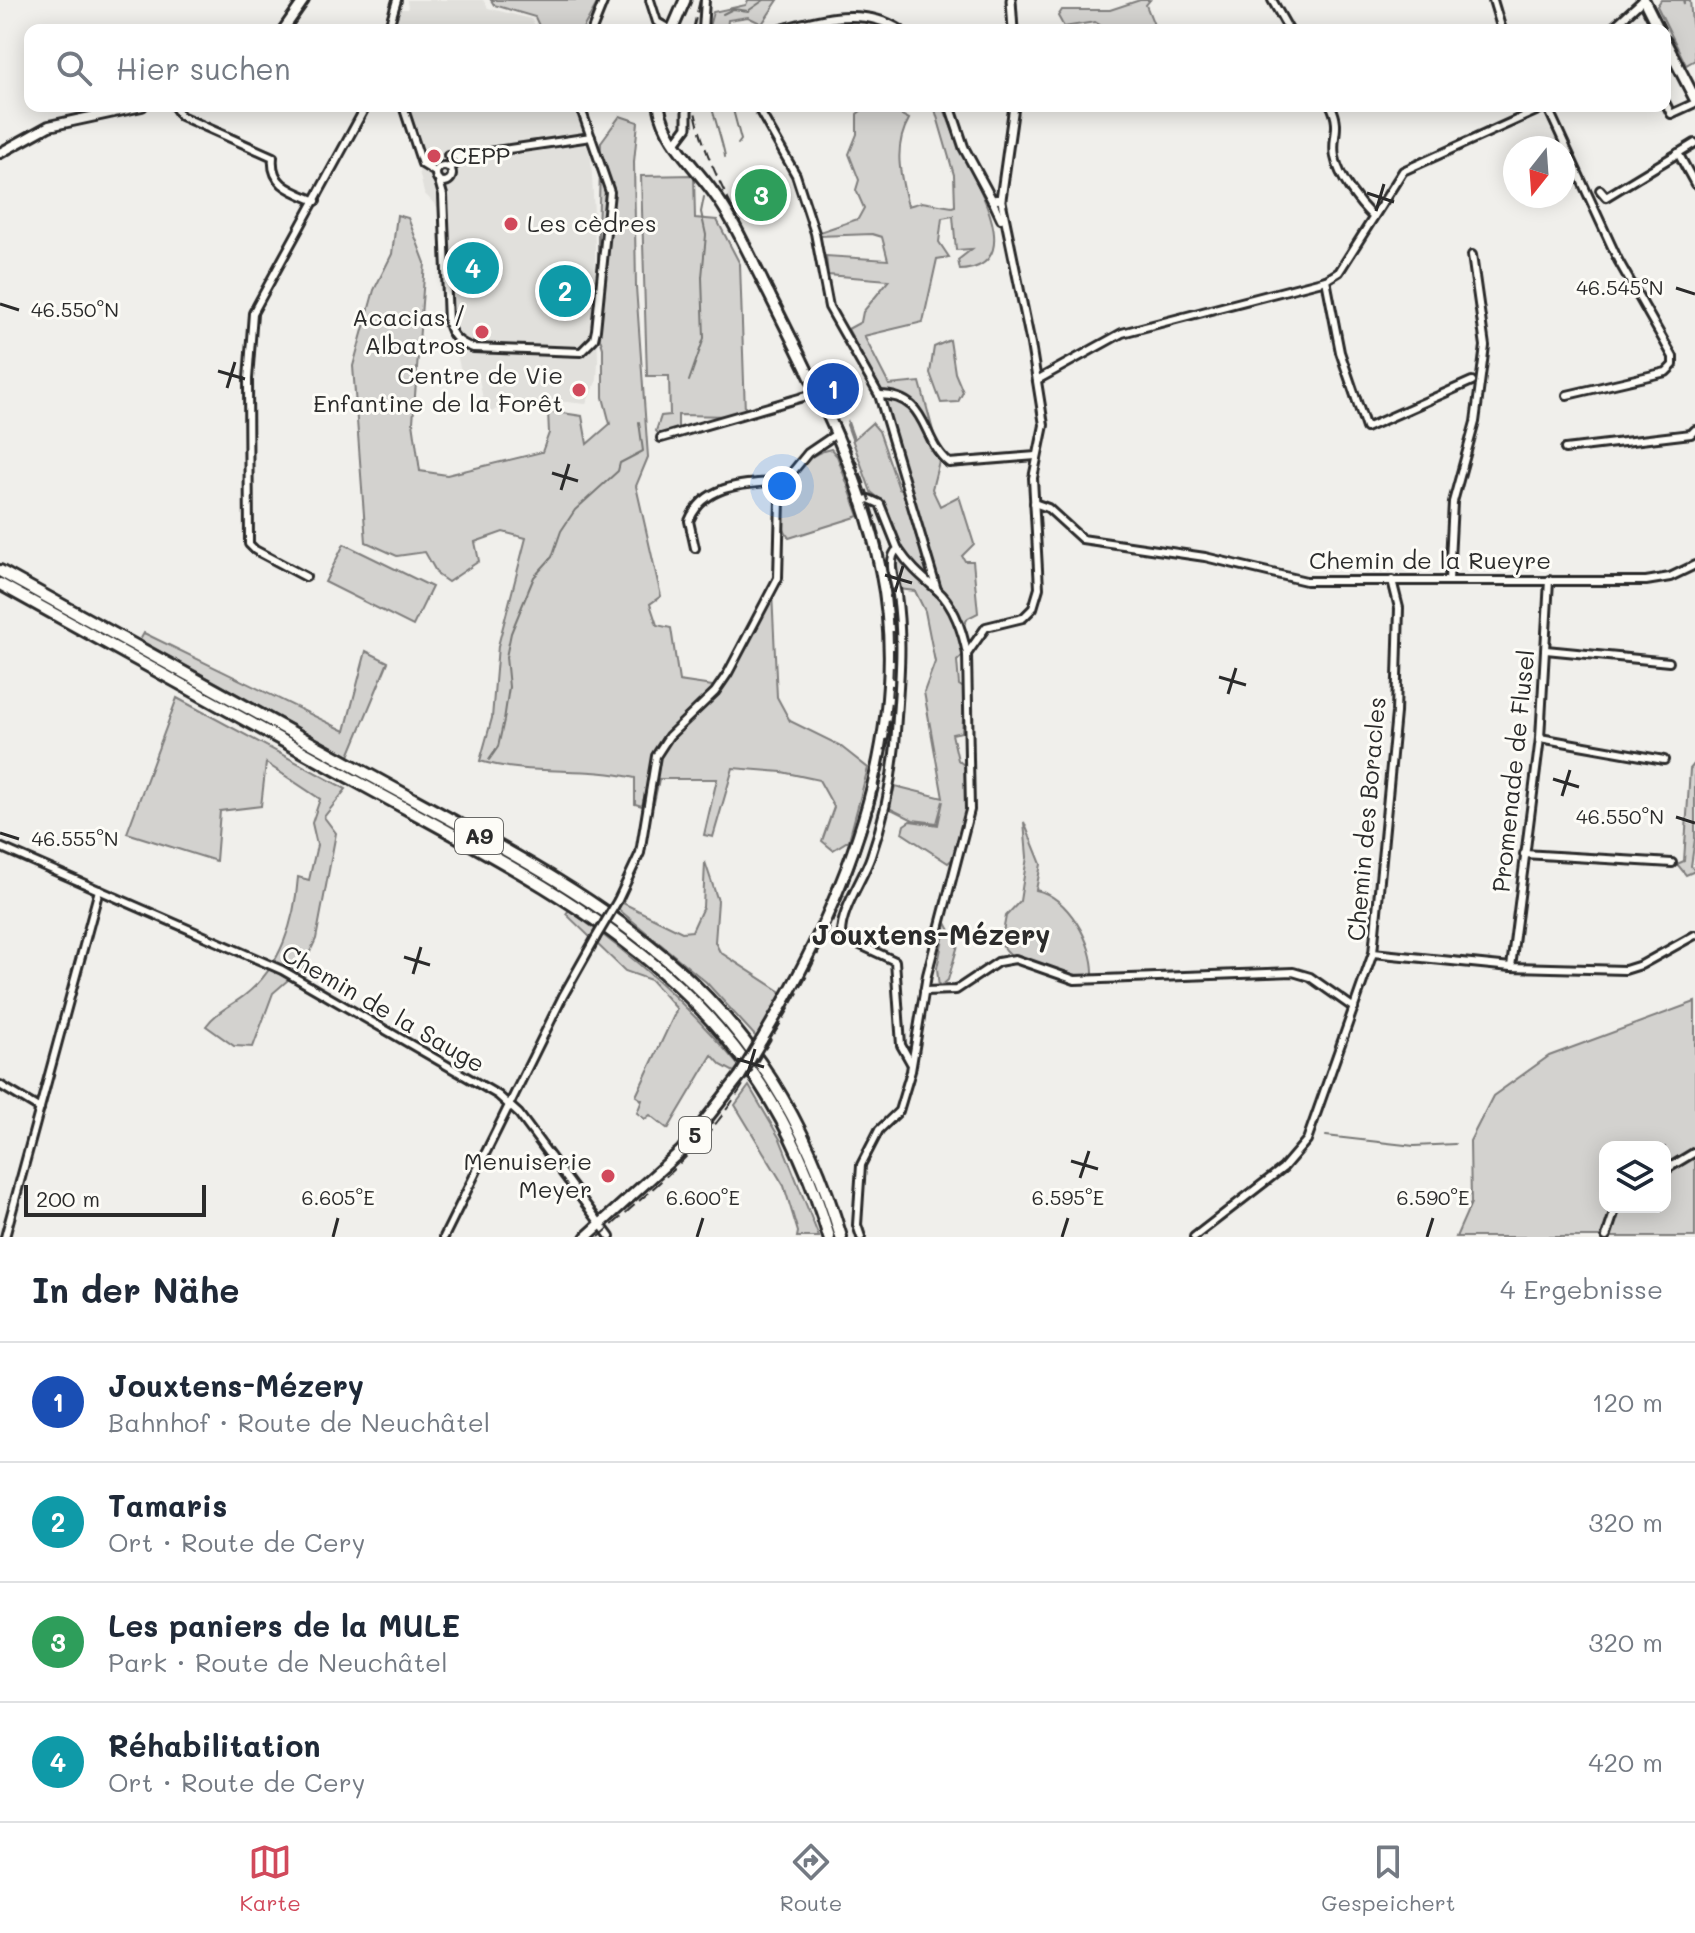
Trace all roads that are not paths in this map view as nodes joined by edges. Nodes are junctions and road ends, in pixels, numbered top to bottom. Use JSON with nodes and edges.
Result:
{"nodes":[{"id":1,"x":304,"y":0,"type":"edge"},
{"id":2,"x":397,"y":0,"type":"edge"},
{"id":3,"x":604,"y":0,"type":"edge"},
{"id":4,"x":650,"y":0,"type":"edge"},
{"id":5,"x":685,"y":0,"type":"edge"},
{"id":6,"x":705,"y":0,"type":"edge"},
{"id":7,"x":1011,"y":0,"type":"edge"},
{"id":8,"x":1272,"y":0,"type":"edge"},
{"id":9,"x":1493,"y":0,"type":"edge"},
{"id":10,"x":1643,"y":0,"type":"edge"},
{"id":11,"x":287,"y":24,"type":"edge"},
{"id":12,"x":390,"y":24,"type":"edge"},
{"id":13,"x":594,"y":24,"type":"edge"},
{"id":14,"x":660,"y":24,"type":"edge"},
{"id":15,"x":674,"y":24,"type":"edge"},
{"id":16,"x":703,"y":24,"type":"edge"},
{"id":17,"x":806,"y":24,"type":"edge"},
{"id":18,"x":885,"y":24,"type":"edge"},
{"id":19,"x":1013,"y":24,"type":"edge"},
{"id":20,"x":1286,"y":24,"type":"edge"},
{"id":21,"x":1500,"y":24,"type":"edge"},
{"id":22,"x":1617,"y":24,"type":"edge"},
{"id":23,"x":1656,"y":24,"type":"edge"},
{"id":24,"x":1671,"y":53,"type":"edge"},
{"id":25,"x":1695,"y":101,"type":"edge"},
{"id":26,"x":115,"y":112,"type":"edge"},
{"id":27,"x":178,"y":112,"type":"edge"},
{"id":28,"x":363,"y":112,"type":"edge"},
{"id":29,"x":405,"y":112,"type":"edge"},
{"id":30,"x":582,"y":112,"type":"edge"},
{"id":31,"x":662,"y":112,"type":"edge"},
{"id":32,"x":687,"y":112,"type":"edge"},
{"id":33,"x":760,"y":112,"type":"edge"},
{"id":34,"x":952,"y":112,"type":"edge"},
{"id":35,"x":1013,"y":112,"type":"edge"},
{"id":36,"x":1333,"y":112,"type":"edge"},
{"id":37,"x":1533,"y":112,"type":"edge"},
{"id":38,"x":1550,"y":112,"type":"edge"},
{"id":39,"x":1670,"y":112,"type":"edge"},
{"id":40,"x":591,"y":137,"type":"junction"},
{"id":41,"x":675,"y":143,"type":"junction"},
{"id":42,"x":1695,"y":143,"type":"edge"},
{"id":43,"x":0,"y":153,"type":"edge"},
{"id":44,"x":1678,"y":153,"type":"junction"},
{"id":45,"x":448,"y":155,"type":"dead end"},
{"id":46,"x":464,"y":157,"type":"junction"},
{"id":47,"x":450,"y":168,"type":"junction"},
{"id":48,"x":435,"y":172,"type":"junction"},
{"id":49,"x":439,"y":181,"type":"junction"},
{"id":50,"x":1695,"y":184,"type":"edge"},
{"id":51,"x":1600,"y":190,"type":"dead end"},
{"id":52,"x":997,"y":200,"type":"junction"},
{"id":53,"x":316,"y":201,"type":"junction"},
{"id":54,"x":1373,"y":217,"type":"junction"},
{"id":55,"x":1472,"y":255,"type":"dead end"},
{"id":56,"x":1326,"y":280,"type":"junction"},
{"id":57,"x":1037,"y":380,"type":"junction"},
{"id":58,"x":1472,"y":381,"type":"dead end"},
{"id":59,"x":817,"y":393,"type":"junction"},
{"id":60,"x":879,"y":395,"type":"junction"},
{"id":61,"x":1567,"y":395,"type":"dead end"},
{"id":62,"x":1695,"y":430,"type":"edge"},
{"id":63,"x":836,"y":434,"type":"junction"},
{"id":64,"x":661,"y":438,"type":"dead end"},
{"id":65,"x":1565,"y":449,"type":"dead end"},
{"id":66,"x":1036,"y":456,"type":"junction"},
{"id":67,"x":785,"y":481,"type":"junction"},
{"id":68,"x":860,"y":501,"type":"junction"},
{"id":69,"x":1034,"y":503,"type":"junction"},
{"id":70,"x":695,"y":548,"type":"dead end"},
{"id":71,"x":898,"y":549,"type":"junction"},
{"id":72,"x":1695,"y":565,"type":"edge"},
{"id":73,"x":929,"y":570,"type":"junction"},
{"id":74,"x":0,"y":571,"type":"edge"},
{"id":75,"x":914,"y":573,"type":"junction"},
{"id":76,"x":306,"y":577,"type":"dead end"},
{"id":77,"x":1392,"y":580,"type":"junction"},
{"id":78,"x":1449,"y":580,"type":"junction"},
{"id":79,"x":1549,"y":580,"type":"junction"},
{"id":80,"x":0,"y":584,"type":"edge"},
{"id":81,"x":937,"y":590,"type":"junction"},
{"id":82,"x":1546,"y":650,"type":"junction"},
{"id":83,"x":967,"y":654,"type":"junction"},
{"id":84,"x":1669,"y":662,"type":"dead end"},
{"id":85,"x":1540,"y":738,"type":"junction"},
{"id":86,"x":1664,"y":760,"type":"dead end"},
{"id":87,"x":0,"y":847,"type":"edge"},
{"id":88,"x":1524,"y":854,"type":"junction"},
{"id":89,"x":1672,"y":863,"type":"dead end"},
{"id":90,"x":99,"y":890,"type":"junction"},
{"id":91,"x":1695,"y":935,"type":"edge"},
{"id":92,"x":1373,"y":953,"type":"junction"},
{"id":93,"x":1511,"y":967,"type":"junction"},
{"id":94,"x":924,"y":991,"type":"junction"},
{"id":95,"x":1354,"y":1008,"type":"junction"},
{"id":96,"x":911,"y":1063,"type":"junction"},
{"id":97,"x":0,"y":1085,"type":"edge"},
{"id":98,"x":509,"y":1104,"type":"junction"},
{"id":99,"x":40,"y":1109,"type":"junction"},
{"id":100,"x":1695,"y":1152,"type":"edge"},
{"id":101,"x":1671,"y":1166,"type":"edge"},
{"id":102,"x":1614,"y":1213,"type":"edge"},
{"id":103,"x":599,"y":1225,"type":"junction"},
{"id":104,"x":860,"y":1236,"type":"edge"},
{"id":105,"x":5,"y":1237,"type":"edge"},
{"id":106,"x":444,"y":1237,"type":"edge"},
{"id":107,"x":586,"y":1237,"type":"edge"},
{"id":108,"x":610,"y":1237,"type":"edge"},
{"id":109,"x":829,"y":1237,"type":"edge"},
{"id":110,"x":841,"y":1237,"type":"edge"},
{"id":111,"x":1194,"y":1237,"type":"edge"},
{"id":112,"x":1606,"y":1237,"type":"edge"}],
"edges":[{"from":1,"to":11,"type":"main road"},
{"from":2,"to":12,"type":"street"},
{"from":3,"to":13,"type":"street"},
{"from":4,"to":14,"type":"street"},
{"from":5,"to":15,"type":"main road"},
{"from":6,"to":16,"type":"street"},
{"from":7,"to":19,"type":"street"},
{"from":8,"to":20,"type":"street"},
{"from":9,"to":21,"type":"street"},
{"from":10,"to":22,"type":"street"},
{"from":10,"to":23,"type":"main road"},
{"from":17,"to":18,"type":"street"},
{"from":24,"to":25,"type":"main road"},
{"from":25,"to":39,"type":"street"},
{"from":26,"to":43,"type":"main road"},
{"from":27,"to":53,"type":"street"},
{"from":28,"to":53,"type":"street"},
{"from":29,"to":48,"type":"street"},
{"from":30,"to":40,"type":"street"},
{"from":31,"to":41,"type":"main road","number":"5"},
{"from":32,"to":41,"type":"street"},
{"from":33,"to":60,"type":"street"},
{"from":34,"to":52,"type":"street"},
{"from":35,"to":52,"type":"street"},
{"from":36,"to":54,"type":"street"},
{"from":37,"to":54,"type":"street"},
{"from":38,"to":61,"type":"street"},
{"from":40,"to":46,"type":"street"},
{"from":40,"to":49,"type":"street"},
{"from":41,"to":59,"type":"main road","number":"5"},
{"from":42,"to":44,"type":"street"},
{"from":44,"to":50,"type":"street"},
{"from":44,"to":51,"type":"street"},
{"from":45,"to":46,"type":"street"},
{"from":46,"to":47,"type":"street"},
{"from":47,"to":48,"type":"street"},
{"from":47,"to":49,"type":"street"},
{"from":48,"to":49,"type":"street"},
{"from":52,"to":57,"type":"street"},
{"from":53,"to":76,"type":"street"},
{"from":54,"to":56,"type":"street"},
{"from":55,"to":78,"type":"street"},
{"from":56,"to":57,"type":"street"},
{"from":56,"to":58,"type":"street"},
{"from":57,"to":66,"type":"street"},
{"from":59,"to":63,"type":"main road","number":"5"},
{"from":59,"to":64,"type":"street"},
{"from":60,"to":66,"type":"street"},
{"from":60,"to":73,"type":"street"},
{"from":62,"to":65,"type":"street"},
{"from":63,"to":67,"type":"street"},
{"from":63,"to":68,"type":"main road","number":"5"},
{"from":66,"to":69,"type":"street"},
{"from":67,"to":70,"type":"street"},
{"from":67,"to":98,"type":"street","bridge":true},
{"from":68,"to":71,"type":"street"},
{"from":68,"to":103,"type":"main road","number":"5","bridge":true},
{"from":69,"to":77,"type":"street","name":"Chemin de la Rueyre"},
{"from":69,"to":83,"type":"street"},
{"from":71,"to":75,"type":"street"},
{"from":71,"to":96,"type":"street"},
{"from":72,"to":79,"type":"street","name":"Chemin de la Rueyre"},
{"from":73,"to":75,"type":"street"},
{"from":73,"to":81,"type":"street"},
{"from":74,"to":110,"type":"highway","number":"A9"},
{"from":75,"to":81,"type":"street"},
{"from":77,"to":78,"type":"street","name":"Chemin de la Rueyre"},
{"from":77,"to":92,"type":"street","name":"Chemin des Boracles"},
{"from":78,"to":79,"type":"street","name":"Chemin de la Rueyre"},
{"from":79,"to":82,"type":"street","name":"Promenade de Flusel"},
{"from":80,"to":109,"type":"highway","number":"A9"},
{"from":81,"to":83,"type":"street"},
{"from":82,"to":84,"type":"street"},
{"from":82,"to":85,"type":"street","name":"Promenade de Flusel"},
{"from":83,"to":94,"type":"street"},
{"from":85,"to":86,"type":"street"},
{"from":85,"to":88,"type":"street","name":"Promenade de Flusel"},
{"from":87,"to":90,"type":"street","name":"Chemin de la Sauge"},
{"from":88,"to":89,"type":"street"},
{"from":88,"to":93,"type":"street","name":"Promenade de Flusel"},
{"from":90,"to":98,"type":"street","name":"Chemin de la Sauge"},
{"from":90,"to":99,"type":"street"},
{"from":91,"to":93,"type":"street"},
{"from":92,"to":93,"type":"street"},
{"from":92,"to":95,"type":"street","name":"Chemin des Boracles"},
{"from":94,"to":95,"type":"street"},
{"from":94,"to":96,"type":"street"},
{"from":95,"to":111,"type":"street","name":"Chemin des Boracles"},
{"from":96,"to":104,"type":"street"},
{"from":97,"to":99,"type":"street"},
{"from":98,"to":103,"type":"street","name":"Chemin de la Sauge"},
{"from":98,"to":106,"type":"street"},
{"from":99,"to":105,"type":"street"},
{"from":100,"to":101,"type":"street"},
{"from":102,"to":112,"type":"street"},
{"from":103,"to":107,"type":"main road","number":"5"},
{"from":103,"to":108,"type":"street","name":"Chemin de la Sauge"}]}
